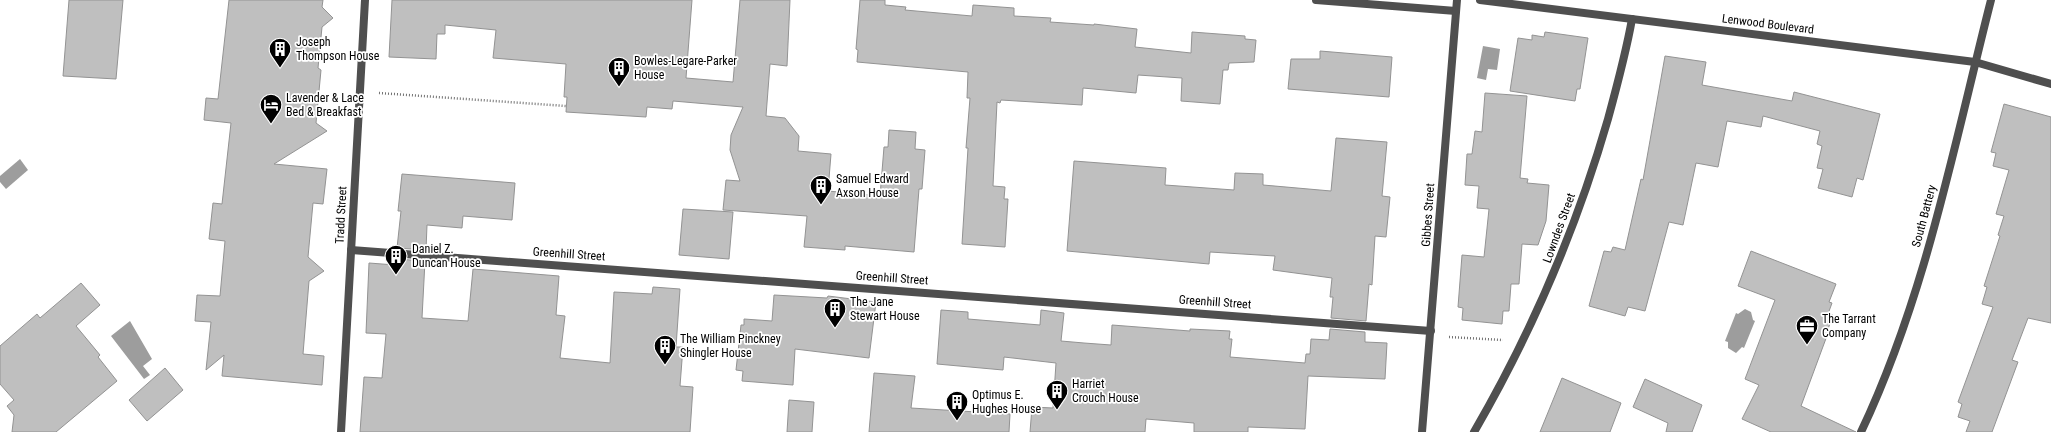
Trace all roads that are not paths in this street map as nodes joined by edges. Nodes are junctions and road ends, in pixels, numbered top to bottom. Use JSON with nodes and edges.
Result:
{"nodes":[{"id":1,"x":365,"y":0,"type":"edge"},
{"id":2,"x":1316,"y":0,"type":"edge"},
{"id":3,"x":1457,"y":0,"type":"edge"},
{"id":4,"x":1480,"y":0,"type":"edge"},
{"id":5,"x":1991,"y":0,"type":"edge"},
{"id":6,"x":1456,"y":11,"type":"junction"},
{"id":7,"x":1632,"y":19,"type":"junction"},
{"id":8,"x":1975,"y":62,"type":"junction"},
{"id":9,"x":2051,"y":84,"type":"edge"},
{"id":10,"x":351,"y":250,"type":"junction"},
{"id":11,"x":1431,"y":331,"type":"junction"},
{"id":12,"x":341,"y":432,"type":"edge"},
{"id":13,"x":1422,"y":432,"type":"edge"},
{"id":14,"x":1474,"y":432,"type":"edge"},
{"id":15,"x":1861,"y":432,"type":"edge"}],
"edges":[{"from":1,"to":10,"type":"street","name":"Tradd Street"},
{"from":2,"to":6,"type":"street"},
{"from":3,"to":6,"type":"street","name":"Gibbes Street"},
{"from":4,"to":7,"type":"street","name":"Lenwood Boulevard"},
{"from":5,"to":8,"type":"street","name":"South Battery"},
{"from":6,"to":11,"type":"street","name":"Gibbes Street"},
{"from":7,"to":8,"type":"street","name":"Lenwood Boulevard"},
{"from":7,"to":14,"type":"street","name":"Lowndes Street"},
{"from":8,"to":9,"type":"street","name":"Lenwood Boulevard"},
{"from":8,"to":15,"type":"street","name":"South Battery"},
{"from":10,"to":11,"type":"street","name":"Greenhill Street"},
{"from":10,"to":12,"type":"street","name":"Tradd Street"},
{"from":11,"to":13,"type":"street","name":"Gibbes Street"}]}
